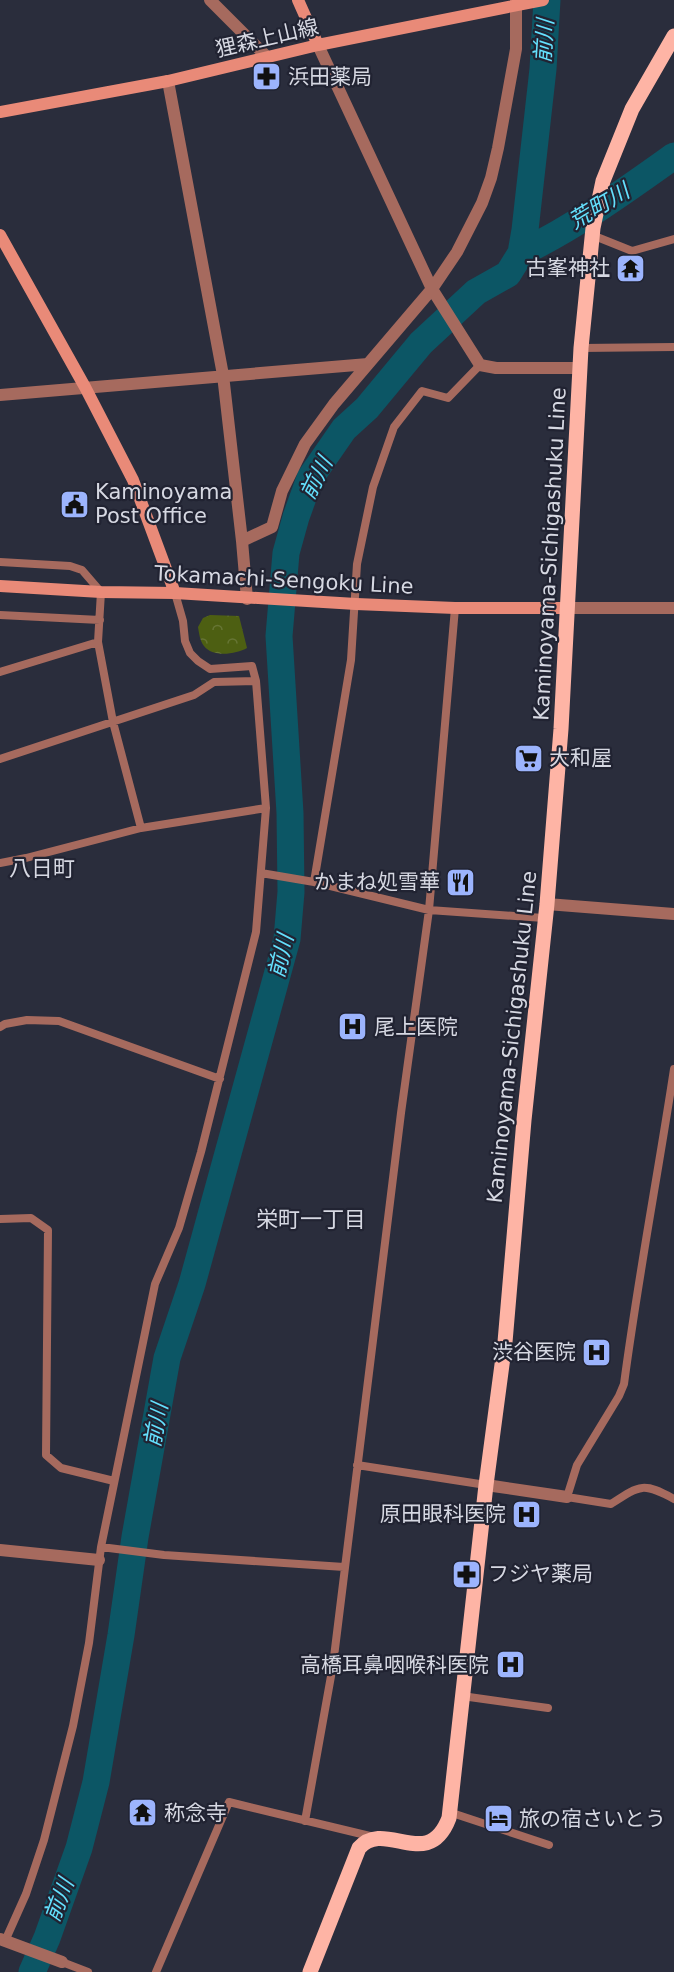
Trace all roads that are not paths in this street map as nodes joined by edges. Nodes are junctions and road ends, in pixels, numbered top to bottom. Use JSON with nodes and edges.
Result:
{"nodes":[{"id":1,"x":210,"y":0,"type":"edge"},
{"id":2,"x":298,"y":0,"type":"edge"},
{"id":3,"x":543,"y":0,"type":"edge"},
{"id":4,"x":517,"y":3,"type":"edge"},
{"id":5,"x":674,"y":36,"type":"edge"},
{"id":6,"x":318,"y":45,"type":"junction"},
{"id":7,"x":267,"y":57,"type":"junction"},
{"id":8,"x":168,"y":81,"type":"junction"},
{"id":9,"x":0,"y":112,"type":"edge"},
{"id":10,"x":593,"y":232,"type":"junction"},
{"id":11,"x":0,"y":235,"type":"edge"},
{"id":12,"x":674,"y":239,"type":"edge"},
{"id":13,"x":432,"y":289,"type":"junction"},
{"id":14,"x":674,"y":347,"type":"edge"},
{"id":15,"x":581,"y":348,"type":"junction"},
{"id":16,"x":368,"y":364,"type":"junction"},
{"id":17,"x":480,"y":365,"type":"junction"},
{"id":18,"x":581,"y":368,"type":"junction"},
{"id":19,"x":223,"y":375,"type":"junction"},
{"id":20,"x":85,"y":387,"type":"junction"},
{"id":21,"x":0,"y":395,"type":"edge"},
{"id":22,"x":242,"y":541,"type":"junction"},
{"id":23,"x":0,"y":562,"type":"edge"},
{"id":24,"x":0,"y":586,"type":"edge"},
{"id":25,"x":101,"y":592,"type":"junction"},
{"id":26,"x":175,"y":593,"type":"junction"},
{"id":27,"x":247,"y":599,"type":"junction"},
{"id":28,"x":356,"y":604,"type":"junction"},
{"id":29,"x":455,"y":608,"type":"junction"},
{"id":30,"x":567,"y":608,"type":"junction"},
{"id":31,"x":674,"y":608,"type":"edge"},
{"id":32,"x":0,"y":615,"type":"edge"},
{"id":33,"x":100,"y":620,"type":"junction"},
{"id":34,"x":98,"y":642,"type":"junction"},
{"id":35,"x":0,"y":672,"type":"edge"},
{"id":36,"x":256,"y":681,"type":"junction"},
{"id":37,"x":113,"y":722,"type":"junction"},
{"id":38,"x":0,"y":759,"type":"edge"},
{"id":39,"x":266,"y":808,"type":"junction"},
{"id":40,"x":141,"y":828,"type":"junction"},
{"id":41,"x":0,"y":863,"type":"edge"},
{"id":42,"x":261,"y":873,"type":"junction"},
{"id":43,"x":314,"y":882,"type":"junction"},
{"id":44,"x":429,"y":910,"type":"junction"},
{"id":45,"x":545,"y":911,"type":"junction"},
{"id":46,"x":674,"y":914,"type":"edge"},
{"id":47,"x":0,"y":1027,"type":"edge"},
{"id":48,"x":674,"y":1069,"type":"edge"},
{"id":49,"x":220,"y":1078,"type":"junction"},
{"id":50,"x":0,"y":1219,"type":"edge"},
{"id":51,"x":357,"y":1465,"type":"junction"},
{"id":52,"x":114,"y":1480,"type":"junction"},
{"id":53,"x":486,"y":1485,"type":"junction"},
{"id":54,"x":567,"y":1497,"type":"junction"},
{"id":55,"x":674,"y":1499,"type":"edge"},
{"id":56,"x":0,"y":1550,"type":"edge"},
{"id":57,"x":100,"y":1553,"type":"junction"},
{"id":58,"x":344,"y":1567,"type":"junction"},
{"id":59,"x":462,"y":1696,"type":"junction"},
{"id":60,"x":548,"y":1708,"type":"dead end"},
{"id":61,"x":449,"y":1812,"type":"junction"},
{"id":62,"x":305,"y":1821,"type":"junction"},
{"id":63,"x":378,"y":1838,"type":"junction"},
{"id":64,"x":549,"y":1845,"type":"dead end"},
{"id":65,"x":3,"y":1943,"type":"edge"},
{"id":66,"x":62,"y":1962,"type":"joint"},
{"id":67,"x":88,"y":1972,"type":"edge"},
{"id":68,"x":156,"y":1972,"type":"edge"},
{"id":69,"x":310,"y":1972,"type":"edge"}],
"edges":[{"from":1,"to":7,"type":"street"},
{"from":2,"to":6,"type":"main road"},
{"from":3,"to":4,"type":"main road","name":"狸森上山線"},
{"from":4,"to":6,"type":"main road","name":"狸森上山線"},
{"from":4,"to":13,"type":"street"},
{"from":5,"to":10,"type":"main road","name":"Kaminoyama-Sichigashuku Line"},
{"from":6,"to":7,"type":"main road","name":"狸森上山線"},
{"from":6,"to":13,"type":"street"},
{"from":7,"to":8,"type":"main road","name":"狸森上山線"},
{"from":8,"to":9,"type":"main road","name":"狸森上山線"},
{"from":8,"to":19,"type":"street"},
{"from":10,"to":12,"type":"lane"},
{"from":10,"to":15,"type":"main road","name":"Kaminoyama-Sichigashuku Line"},
{"from":11,"to":20,"type":"main road"},
{"from":13,"to":16,"type":"street"},
{"from":13,"to":17,"type":"street"},
{"from":14,"to":15,"type":"lane"},
{"from":15,"to":18,"type":"main road","name":"Kaminoyama-Sichigashuku Line"},
{"from":16,"to":19,"type":"street"},
{"from":16,"to":22,"type":"street"},
{"from":17,"to":18,"type":"street"},
{"from":17,"to":28,"type":"lane"},
{"from":18,"to":30,"type":"main road","name":"Kaminoyama-Sichigashuku Line"},
{"from":19,"to":20,"type":"street"},
{"from":19,"to":22,"type":"street"},
{"from":20,"to":21,"type":"street"},
{"from":20,"to":26,"type":"main road"},
{"from":22,"to":27,"type":"street"},
{"from":23,"to":25,"type":"lane"},
{"from":24,"to":25,"type":"main road","name":"Tokamachi-Sengoku Line"},
{"from":25,"to":26,"type":"main road","name":"Tokamachi-Sengoku Line"},
{"from":25,"to":33,"type":"lane"},
{"from":26,"to":27,"type":"main road","name":"Tokamachi-Sengoku Line"},
{"from":26,"to":36,"type":"lane"},
{"from":27,"to":28,"type":"main road","name":"Tokamachi-Sengoku Line"},
{"from":28,"to":29,"type":"main road","name":"Tokamachi-Sengoku Line"},
{"from":28,"to":43,"type":"lane"},
{"from":29,"to":30,"type":"main road","name":"Tokamachi-Sengoku Line"},
{"from":29,"to":44,"type":"lane"},
{"from":30,"to":31,"type":"street"},
{"from":30,"to":45,"type":"main road","name":"Kaminoyama-Sichigashuku Line"},
{"from":32,"to":33,"type":"lane"},
{"from":33,"to":34,"type":"lane"},
{"from":34,"to":35,"type":"lane"},
{"from":34,"to":37,"type":"lane"},
{"from":36,"to":37,"type":"lane"},
{"from":36,"to":39,"type":"lane"},
{"from":37,"to":38,"type":"lane"},
{"from":37,"to":40,"type":"lane"},
{"from":39,"to":40,"type":"lane"},
{"from":39,"to":42,"type":"lane"},
{"from":40,"to":41,"type":"lane"},
{"from":42,"to":43,"type":"lane"},
{"from":42,"to":49,"type":"lane"},
{"from":43,"to":44,"type":"lane"},
{"from":44,"to":45,"type":"lane"},
{"from":44,"to":51,"type":"lane"},
{"from":45,"to":46,"type":"street"},
{"from":45,"to":53,"type":"main road","name":"Kaminoyama-Sichigashuku Line"},
{"from":47,"to":49,"type":"lane"},
{"from":48,"to":54,"type":"lane"},
{"from":49,"to":52,"type":"lane"},
{"from":50,"to":52,"type":"lane"},
{"from":51,"to":53,"type":"lane"},
{"from":51,"to":58,"type":"lane"},
{"from":52,"to":57,"type":"lane"},
{"from":53,"to":54,"type":"street"},
{"from":53,"to":59,"type":"main road","name":"Kaminoyama-Sichigashuku Line"},
{"from":54,"to":55,"type":"lane"},
{"from":56,"to":57,"type":"street"},
{"from":57,"to":58,"type":"lane"},
{"from":57,"to":65,"type":"lane"},
{"from":58,"to":62,"type":"lane"},
{"from":59,"to":60,"type":"lane"},
{"from":59,"to":61,"type":"main road","name":"Kaminoyama-Sichigashuku Line"},
{"from":61,"to":63,"type":"main road","name":"Kaminoyama-Sichigashuku Line"},
{"from":61,"to":64,"type":"lane"},
{"from":62,"to":63,"type":"lane"},
{"from":62,"to":68,"type":"lane"},
{"from":63,"to":69,"type":"main road"},
{"from":65,"to":66,"type":"street"},
{"from":66,"to":67,"type":"lane"}]}
